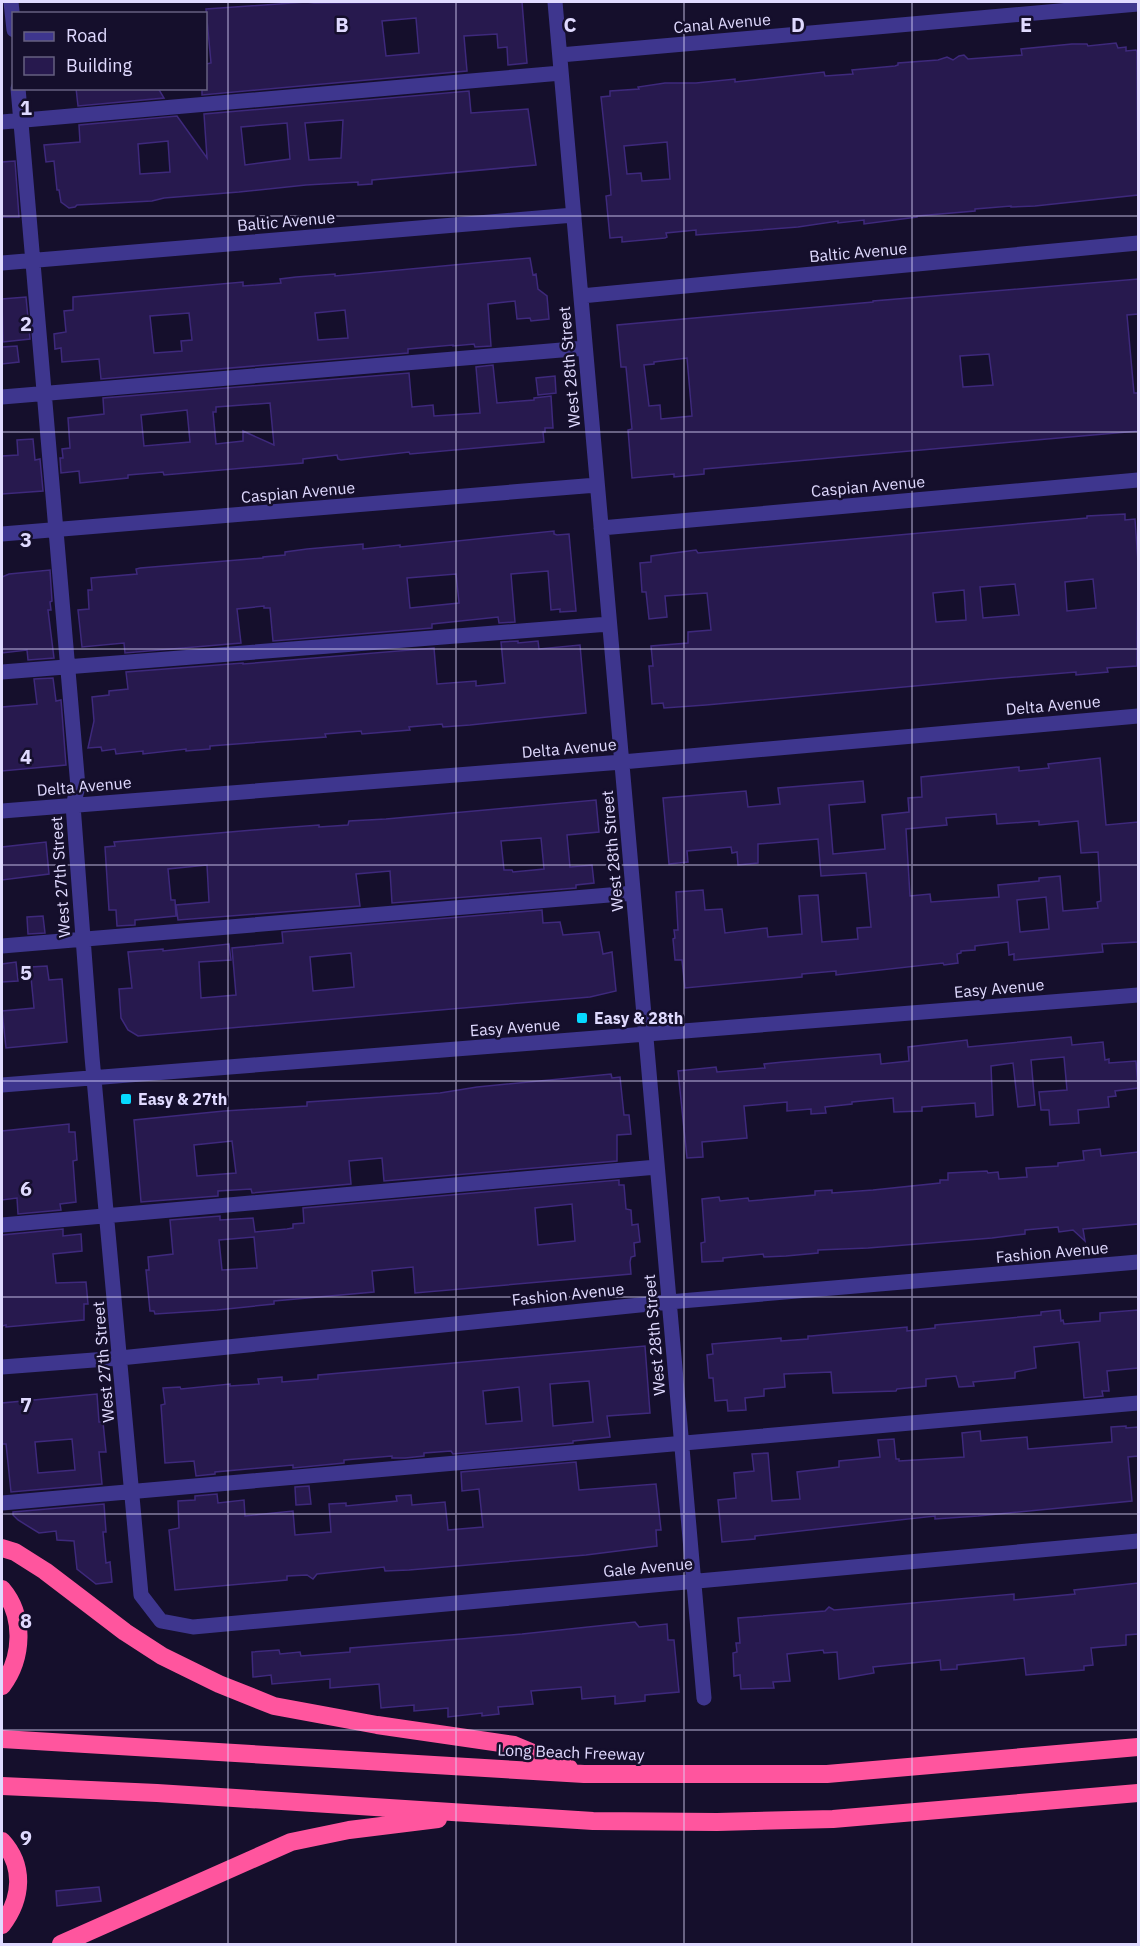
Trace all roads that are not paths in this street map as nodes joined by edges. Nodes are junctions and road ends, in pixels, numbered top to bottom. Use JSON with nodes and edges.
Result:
{"nodes":[{"id":1,"x":555,"y":2,"type":"edge"},
{"id":2,"x":1138,"y":4,"type":"edge"},
{"id":3,"x":560,"y":55,"type":"junction"},
{"id":4,"x":561,"y":73,"type":"junction"},
{"id":5,"x":18,"y":90,"type":"edge"},
{"id":6,"x":21,"y":120,"type":"junction"},
{"id":7,"x":2,"y":122,"type":"edge"},
{"id":8,"x":574,"y":215,"type":"junction"},
{"id":9,"x":1138,"y":243,"type":"edge"},
{"id":10,"x":33,"y":261,"type":"junction"},
{"id":11,"x":2,"y":263,"type":"edge"},
{"id":12,"x":581,"y":296,"type":"junction"},
{"id":13,"x":585,"y":348,"type":"junction"},
{"id":14,"x":44,"y":393,"type":"junction"},
{"id":15,"x":2,"y":397,"type":"edge"},
{"id":16,"x":1138,"y":480,"type":"edge"},
{"id":17,"x":597,"y":486,"type":"junction"},
{"id":18,"x":601,"y":528,"type":"junction"},
{"id":19,"x":56,"y":529,"type":"junction"},
{"id":20,"x":2,"y":534,"type":"edge"},
{"id":21,"x":609,"y":624,"type":"junction"},
{"id":22,"x":68,"y":667,"type":"junction"},
{"id":23,"x":2,"y":672,"type":"edge"},
{"id":24,"x":1138,"y":716,"type":"edge"},
{"id":25,"x":622,"y":762,"type":"junction"},
{"id":26,"x":73,"y":805,"type":"junction"},
{"id":27,"x":2,"y":811,"type":"edge"},
{"id":28,"x":633,"y":893,"type":"junction"},
{"id":29,"x":83,"y":939,"type":"junction"},
{"id":30,"x":2,"y":946,"type":"edge"},
{"id":31,"x":1138,"y":995,"type":"edge"},
{"id":32,"x":646,"y":1035,"type":"junction"},
{"id":33,"x":94,"y":1077,"type":"junction"},
{"id":34,"x":2,"y":1085,"type":"edge"},
{"id":35,"x":657,"y":1167,"type":"junction"},
{"id":36,"x":107,"y":1215,"type":"junction"},
{"id":37,"x":2,"y":1225,"type":"edge"},
{"id":38,"x":1138,"y":1262,"type":"edge"},
{"id":39,"x":669,"y":1302,"type":"junction"},
{"id":40,"x":120,"y":1358,"type":"junction"},
{"id":41,"x":2,"y":1367,"type":"edge"},
{"id":42,"x":1138,"y":1403,"type":"edge"},
{"id":43,"x":682,"y":1443,"type":"junction"},
{"id":44,"x":133,"y":1491,"type":"junction"},
{"id":45,"x":2,"y":1503,"type":"edge"},
{"id":46,"x":1138,"y":1541,"type":"edge"},
{"id":47,"x":2,"y":1548,"type":"edge"},
{"id":48,"x":694,"y":1580,"type":"junction"},
{"id":49,"x":2,"y":1589,"type":"edge"},
{"id":50,"x":161,"y":1621,"type":"joint"},
{"id":51,"x":2,"y":1686,"type":"edge"},
{"id":52,"x":704,"y":1698,"type":"dead end"},
{"id":53,"x":2,"y":1738,"type":"edge"},
{"id":54,"x":1138,"y":1747,"type":"edge"},
{"id":55,"x":584,"y":1774,"type":"junction"},
{"id":56,"x":2,"y":1786,"type":"edge"},
{"id":57,"x":1138,"y":1793,"type":"edge"},
{"id":58,"x":478,"y":1814,"type":"junction"},
{"id":59,"x":2,"y":1841,"type":"edge"},
{"id":60,"x":2,"y":1925,"type":"edge"},
{"id":61,"x":61,"y":1944,"type":"edge"}],
"edges":[{"from":1,"to":3,"type":"street","name":"West 28th Street"},
{"from":2,"to":3,"type":"street","name":"Canal Avenue"},
{"from":3,"to":4,"type":"street","name":"West 28th Street"},
{"from":4,"to":6,"type":"street"},
{"from":4,"to":8,"type":"street","name":"West 28th Street"},
{"from":5,"to":6,"type":"street","name":"West 27th Street"},
{"from":6,"to":7,"type":"street"},
{"from":6,"to":10,"type":"street","name":"West 27th Street"},
{"from":8,"to":10,"type":"street","name":"Baltic Avenue"},
{"from":8,"to":12,"type":"street","name":"West 28th Street"},
{"from":9,"to":12,"type":"street","name":"Baltic Avenue"},
{"from":10,"to":11,"type":"street","name":"Baltic Avenue"},
{"from":10,"to":14,"type":"street","name":"West 27th Street"},
{"from":12,"to":13,"type":"street","name":"West 28th Street"},
{"from":13,"to":14,"type":"street"},
{"from":13,"to":17,"type":"street","name":"West 28th Street"},
{"from":14,"to":15,"type":"street"},
{"from":14,"to":19,"type":"street","name":"West 27th Street"},
{"from":16,"to":18,"type":"street","name":"Caspian Avenue"},
{"from":17,"to":18,"type":"street","name":"West 28th Street"},
{"from":17,"to":19,"type":"street","name":"Caspian Avenue"},
{"from":18,"to":21,"type":"street","name":"West 28th Street"},
{"from":19,"to":20,"type":"street","name":"Caspian Avenue"},
{"from":19,"to":22,"type":"street","name":"West 27th Street"},
{"from":21,"to":22,"type":"street"},
{"from":21,"to":25,"type":"street","name":"West 28th Street"},
{"from":22,"to":23,"type":"street"},
{"from":22,"to":26,"type":"street","name":"West 27th Street"},
{"from":24,"to":25,"type":"street","name":"Delta Avenue"},
{"from":25,"to":26,"type":"street","name":"Delta Avenue"},
{"from":25,"to":28,"type":"street","name":"West 28th Street"},
{"from":26,"to":27,"type":"street","name":"Delta Avenue"},
{"from":26,"to":29,"type":"street","name":"West 27th Street"},
{"from":28,"to":29,"type":"street"},
{"from":28,"to":32,"type":"street","name":"West 28th Street"},
{"from":29,"to":30,"type":"street"},
{"from":29,"to":33,"type":"street","name":"West 27th Street"},
{"from":31,"to":32,"type":"street","name":"Easy Avenue"},
{"from":32,"to":33,"type":"street","name":"Easy Avenue"},
{"from":32,"to":35,"type":"street","name":"West 28th Street"},
{"from":33,"to":34,"type":"street","name":"Easy Avenue"},
{"from":33,"to":36,"type":"street","name":"West 27th Street"},
{"from":35,"to":36,"type":"street"},
{"from":35,"to":39,"type":"street","name":"West 28th Street"},
{"from":36,"to":37,"type":"street"},
{"from":36,"to":40,"type":"street","name":"West 27th Street"},
{"from":38,"to":39,"type":"street","name":"Fashion Avenue"},
{"from":39,"to":40,"type":"street","name":"Fashion Avenue"},
{"from":39,"to":43,"type":"street","name":"West 28th Street"},
{"from":40,"to":41,"type":"street","name":"Fashion Avenue"},
{"from":40,"to":44,"type":"street","name":"West 27th Street"},
{"from":42,"to":43,"type":"street"},
{"from":43,"to":44,"type":"street"},
{"from":43,"to":48,"type":"street","name":"West 28th Street"},
{"from":44,"to":45,"type":"street"},
{"from":44,"to":50,"type":"street","name":"West 27th Street"},
{"from":46,"to":48,"type":"street","name":"Gale Avenue"},
{"from":47,"to":55,"type":"highway"},
{"from":48,"to":50,"type":"street","name":"Gale Avenue"},
{"from":48,"to":52,"type":"street","name":"West 28th Street"},
{"from":49,"to":51,"type":"highway"},
{"from":53,"to":55,"type":"highway","name":"Long Beach Freeway"},
{"from":54,"to":55,"type":"highway","name":"Long Beach Freeway"},
{"from":56,"to":58,"type":"highway"},
{"from":57,"to":58,"type":"highway"},
{"from":58,"to":61,"type":"highway"},
{"from":59,"to":60,"type":"highway"}]}
